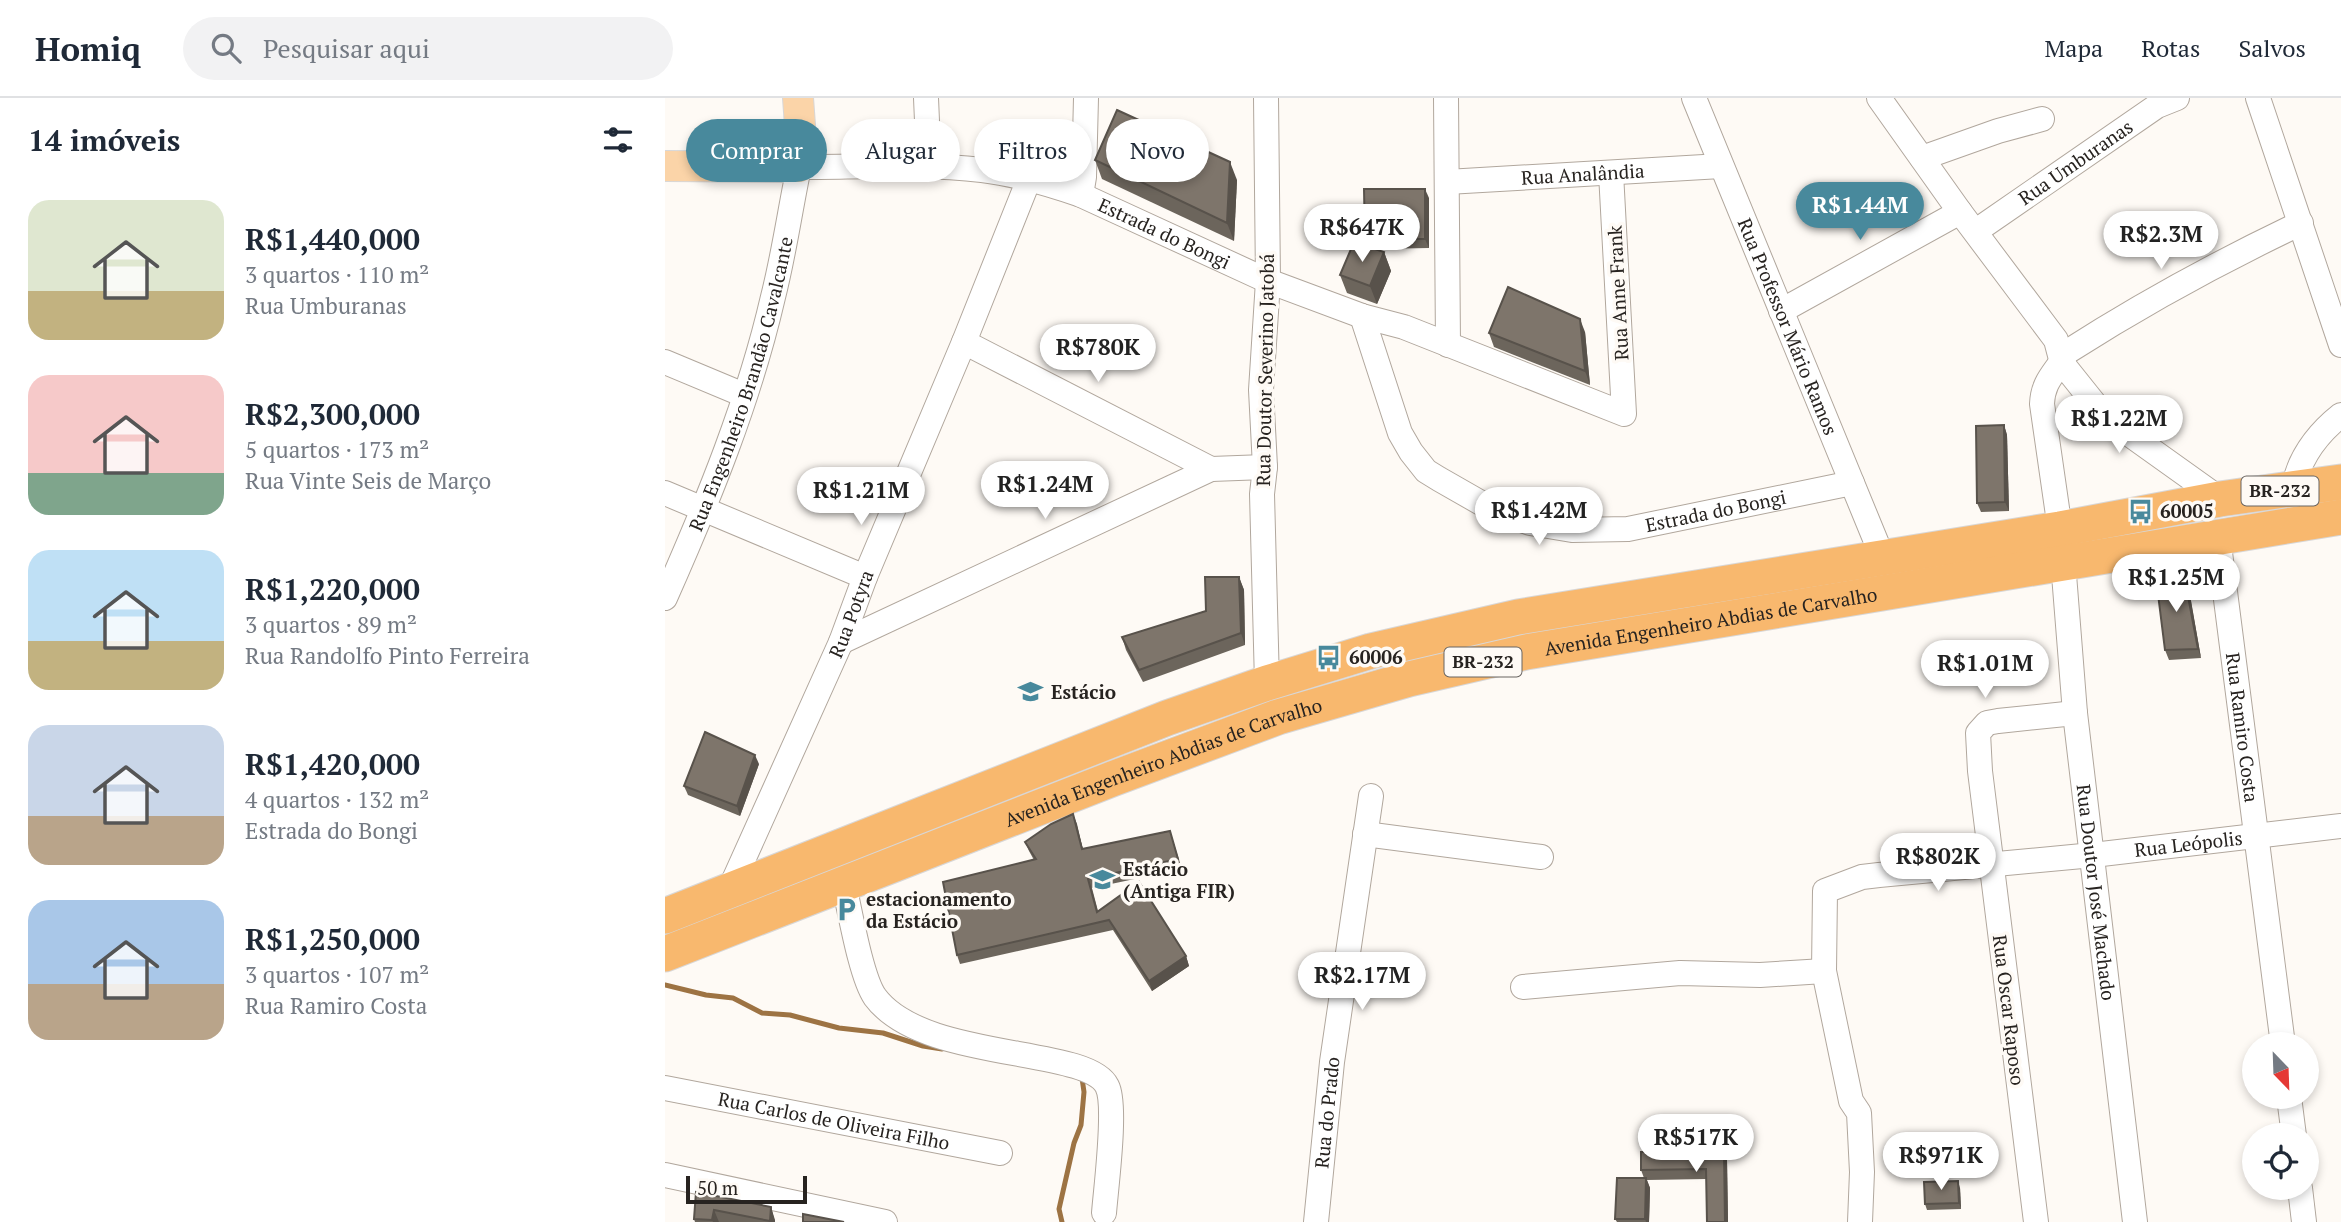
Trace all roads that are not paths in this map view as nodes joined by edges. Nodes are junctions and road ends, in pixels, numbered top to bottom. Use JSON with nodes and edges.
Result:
{"nodes":[{"id":1,"x":798,"y":98,"type":"edge"},
{"id":2,"x":926,"y":98,"type":"edge"},
{"id":3,"x":1086,"y":98,"type":"edge"},
{"id":4,"x":1266,"y":98,"type":"edge"},
{"id":5,"x":1446,"y":98,"type":"edge"},
{"id":6,"x":1693,"y":98,"type":"edge"},
{"id":7,"x":1879,"y":98,"type":"edge"},
{"id":8,"x":2177,"y":98,"type":"edge"},
{"id":9,"x":2258,"y":98,"type":"edge"},
{"id":10,"x":800,"y":119,"type":"edge"},
{"id":11,"x":927,"y":119,"type":"edge"},
{"id":12,"x":2042,"y":119,"type":"dead end"},
{"id":13,"x":1921,"y":158,"type":"junction"},
{"id":14,"x":665,"y":166,"type":"edge"},
{"id":15,"x":686,"y":166,"type":"edge"},
{"id":16,"x":1721,"y":166,"type":"junction"},
{"id":17,"x":1611,"y":173,"type":"junction"},
{"id":18,"x":796,"y":182,"type":"edge"},
{"id":19,"x":1027,"y":182,"type":"edge"},
{"id":20,"x":1042,"y":182,"type":"edge"},
{"id":21,"x":1447,"y":182,"type":"junction"},
{"id":22,"x":1081,"y":194,"type":"junction"},
{"id":23,"x":1968,"y":222,"type":"junction"},
{"id":24,"x":2301,"y":223,"type":"junction"},
{"id":25,"x":1268,"y":281,"type":"junction"},
{"id":26,"x":1781,"y":311,"type":"junction"},
{"id":27,"x":1363,"y":316,"type":"junction"},
{"id":28,"x":964,"y":342,"type":"junction"},
{"id":29,"x":1448,"y":345,"type":"junction"},
{"id":30,"x":2341,"y":345,"type":"edge"},
{"id":31,"x":665,"y":362,"type":"edge"},
{"id":32,"x":2062,"y":363,"type":"junction"},
{"id":33,"x":744,"y":395,"type":"junction"},
{"id":34,"x":1624,"y":414,"type":"joint"},
{"id":35,"x":2341,"y":415,"type":"edge"},
{"id":36,"x":1265,"y":467,"type":"junction"},
{"id":37,"x":1211,"y":469,"type":"junction"},
{"id":38,"x":1852,"y":482,"type":"junction"},
{"id":39,"x":2341,"y":482,"type":"edge"},
{"id":40,"x":2293,"y":489,"type":"junction"},
{"id":41,"x":665,"y":493,"type":"edge"},
{"id":42,"x":2220,"y":499,"type":"junction"},
{"id":43,"x":704,"y":508,"type":"junction"},
{"id":44,"x":2341,"y":517,"type":"edge"},
{"id":45,"x":2218,"y":537,"type":"junction"},
{"id":46,"x":2061,"y":545,"type":"junction"},
{"id":47,"x":1882,"y":556,"type":"junction"},
{"id":48,"x":865,"y":577,"type":"junction"},
{"id":49,"x":665,"y":598,"type":"edge"},
{"id":50,"x":841,"y":642,"type":"junction"},
{"id":51,"x":1267,"y":683,"type":"junction"},
{"id":52,"x":2075,"y":713,"type":"junction"},
{"id":53,"x":1371,"y":796,"type":"dead end"},
{"id":54,"x":2341,"y":826,"type":"edge"},
{"id":55,"x":1365,"y":834,"type":"junction"},
{"id":56,"x":2257,"y":836,"type":"junction"},
{"id":57,"x":2092,"y":855,"type":"junction"},
{"id":58,"x":1541,"y":857,"type":"dead end"},
{"id":59,"x":1991,"y":863,"type":"junction"},
{"id":60,"x":844,"y":885,"type":"junction"},
{"id":61,"x":729,"y":891,"type":"junction"},
{"id":62,"x":665,"y":916,"type":"edge"},
{"id":63,"x":665,"y":954,"type":"edge"},
{"id":64,"x":1824,"y":971,"type":"junction"},
{"id":65,"x":1523,"y":987,"type":"dead end"},
{"id":66,"x":2281,"y":1032,"type":"edge"},
{"id":67,"x":665,"y":1088,"type":"edge"},
{"id":68,"x":1000,"y":1153,"type":"dead end"},
{"id":69,"x":665,"y":1175,"type":"edge"},
{"id":70,"x":2301,"y":1200,"type":"edge"},
{"id":71,"x":1104,"y":1213,"type":"dead end"},
{"id":72,"x":885,"y":1222,"type":"edge"},
{"id":73,"x":1316,"y":1222,"type":"edge"},
{"id":74,"x":1860,"y":1222,"type":"edge"},
{"id":75,"x":2036,"y":1222,"type":"edge"},
{"id":76,"x":2135,"y":1222,"type":"edge"},
{"id":77,"x":2304,"y":1222,"type":"edge"}],
"edges":[{"from":1,"to":10,"type":"main road"},
{"from":2,"to":11,"type":"street"},
{"from":3,"to":22,"type":"street"},
{"from":4,"to":25,"type":"street","name":"Rua Doutor Severino Jatobá"},
{"from":5,"to":21,"type":"street"},
{"from":6,"to":16,"type":"street","name":"Rua Professor Mário Ramos"},
{"from":7,"to":13,"type":"street"},
{"from":8,"to":23,"type":"street","name":"Rua Umburanas"},
{"from":9,"to":24,"type":"street"},
{"from":12,"to":13,"type":"street"},
{"from":13,"to":23,"type":"street"},
{"from":14,"to":15,"type":"main road","name":"Estrada do Bongi"},
{"from":16,"to":17,"type":"street","name":"Rua Analândia"},
{"from":16,"to":26,"type":"street","name":"Rua Professor Mário Ramos"},
{"from":17,"to":21,"type":"street","name":"Rua Analândia"},
{"from":17,"to":34,"type":"street","name":"Rua Anne Frank"},
{"from":18,"to":33,"type":"street","name":"Rua Engenheiro Brandão Cavalcante"},
{"from":19,"to":28,"type":"street","name":"Rua Potyra"},
{"from":20,"to":22,"type":"street","name":"Estrada do Bongi"},
{"from":21,"to":29,"type":"street"},
{"from":22,"to":25,"type":"street","name":"Estrada do Bongi"},
{"from":23,"to":26,"type":"street","name":"Rua Umburanas"},
{"from":23,"to":32,"type":"street"},
{"from":24,"to":30,"type":"street"},
{"from":24,"to":32,"type":"street","name":"Rua Doutor José Machado"},
{"from":25,"to":27,"type":"street","name":"Estrada do Bongi"},
{"from":25,"to":36,"type":"street","name":"Rua Doutor Severino Jatobá"},
{"from":26,"to":38,"type":"street","name":"Rua Professor Mário Ramos"},
{"from":27,"to":29,"type":"street","name":"Estrada do Bongi"},
{"from":27,"to":38,"type":"street","name":"Estrada do Bongi"},
{"from":28,"to":37,"type":"street"},
{"from":28,"to":48,"type":"street","name":"Rua Potyra"},
{"from":29,"to":34,"type":"street","name":"Estrada do Bongi"},
{"from":31,"to":33,"type":"street"},
{"from":32,"to":42,"type":"street"},
{"from":32,"to":46,"type":"street","name":"Rua Doutor José Machado"},
{"from":33,"to":43,"type":"street","name":"Rua Engenheiro Brandão Cavalcante"},
{"from":35,"to":40,"type":"street"},
{"from":36,"to":37,"type":"street"},
{"from":36,"to":51,"type":"street","name":"Rua Doutor Severino Jatobá"},
{"from":37,"to":50,"type":"street"},
{"from":38,"to":47,"type":"street","name":"Rua Professor Mário Ramos"},
{"from":39,"to":40,"type":"highway","name":"Avenida Engenheiro Abdias de Carvalho","number":"BR-232"},
{"from":40,"to":42,"type":"highway","name":"Avenida Engenheiro Abdias de Carvalho","number":"BR-232"},
{"from":41,"to":43,"type":"street"},
{"from":42,"to":46,"type":"highway","name":"Avenida Engenheiro Abdias de Carvalho","number":"BR-232"},
{"from":43,"to":48,"type":"street"},
{"from":43,"to":49,"type":"street","name":"Rua Engenheiro Brandão Cavalcante"},
{"from":44,"to":45,"type":"highway","name":"Avenida Engenheiro Abdias de Carvalho","number":"BR-232"},
{"from":45,"to":46,"type":"highway","name":"Avenida Engenheiro Abdias de Carvalho","number":"BR-232"},
{"from":45,"to":56,"type":"street","name":"Rua Ramiro Costa"},
{"from":46,"to":47,"type":"highway","name":"Avenida Engenheiro Abdias de Carvalho","number":"BR-232"},
{"from":46,"to":52,"type":"street","name":"Rua Doutor José Machado"},
{"from":46,"to":60,"type":"highway","name":"Avenida Engenheiro Abdias de Carvalho","number":"BR-232"},
{"from":47,"to":51,"type":"highway","name":"Avenida Engenheiro Abdias de Carvalho","number":"BR-232"},
{"from":48,"to":50,"type":"street","name":"Rua Potyra"},
{"from":50,"to":61,"type":"street","name":"Rua Potyra"},
{"from":51,"to":61,"type":"highway","name":"Avenida Engenheiro Abdias de Carvalho","number":"BR-232"},
{"from":52,"to":57,"type":"street","name":"Rua Doutor José Machado"},
{"from":52,"to":59,"type":"street","name":"Rua Oscar Raposo"},
{"from":53,"to":55,"type":"street","name":"Rua do Prado"},
{"from":54,"to":56,"type":"street","name":"Rua Leópolis"},
{"from":55,"to":58,"type":"street"},
{"from":55,"to":73,"type":"street","name":"Rua do Prado"},
{"from":56,"to":57,"type":"street","name":"Rua Leópolis"},
{"from":56,"to":66,"type":"street","name":"Rua Ramiro Costa"},
{"from":57,"to":59,"type":"street","name":"Rua Leópolis"},
{"from":57,"to":76,"type":"street","name":"Rua Doutor José Machado"},
{"from":59,"to":64,"type":"street","name":"Rua Leópolis"},
{"from":59,"to":75,"type":"street","name":"Rua Oscar Raposo"},
{"from":60,"to":63,"type":"highway","name":"Avenida Engenheiro Abdias de Carvalho","number":"BR-232"},
{"from":60,"to":71,"type":"street"},
{"from":61,"to":62,"type":"highway","name":"Avenida Engenheiro Abdias de Carvalho","number":"BR-232"},
{"from":64,"to":65,"type":"street"},
{"from":64,"to":74,"type":"street"},
{"from":67,"to":68,"type":"street","name":"Rua Carlos de Oliveira Filho"},
{"from":69,"to":72,"type":"street"},
{"from":70,"to":77,"type":"street"}]}
